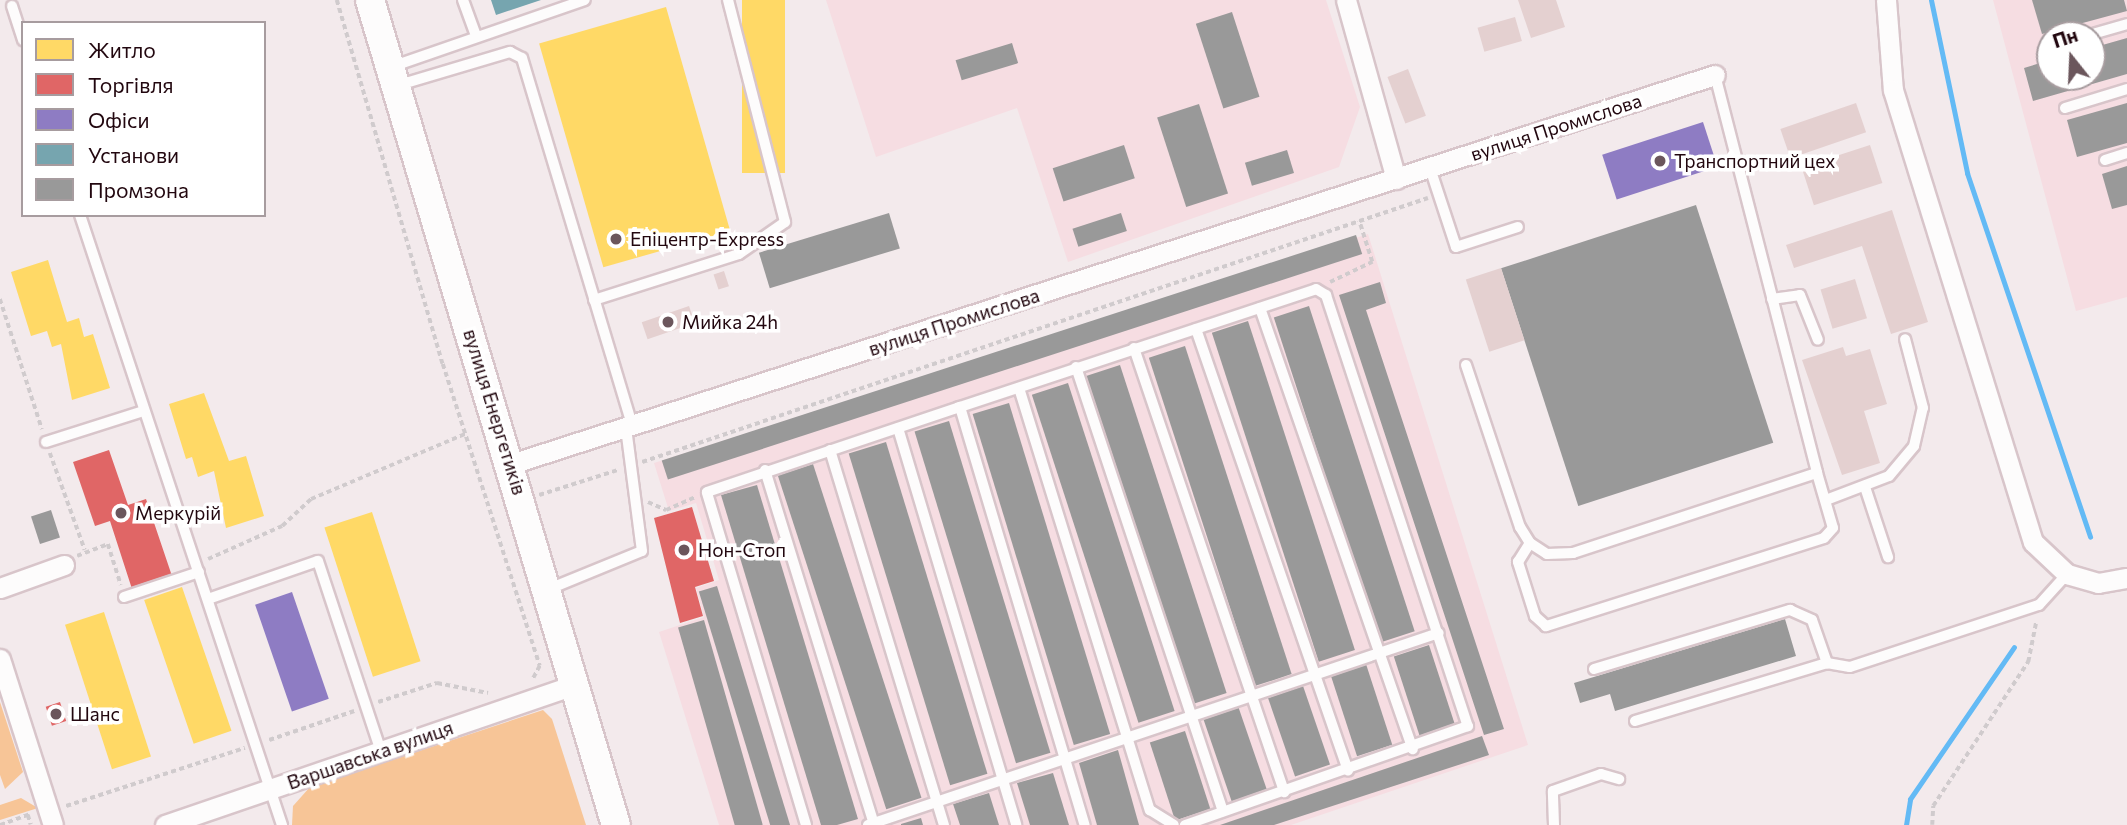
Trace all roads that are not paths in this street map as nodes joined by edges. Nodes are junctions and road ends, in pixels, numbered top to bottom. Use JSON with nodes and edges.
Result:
{"nodes":[{"id":1,"x":370,"y":0,"type":"edge"},
{"id":2,"x":463,"y":0,"type":"edge"},
{"id":3,"x":585,"y":0,"type":"edge"},
{"id":4,"x":728,"y":0,"type":"edge"},
{"id":5,"x":1346,"y":0,"type":"edge"},
{"id":6,"x":1886,"y":0,"type":"edge"},
{"id":7,"x":12,"y":6,"type":"dead end"},
{"id":8,"x":2127,"y":24,"type":"edge"},
{"id":9,"x":2106,"y":30,"type":"edge"},
{"id":10,"x":21,"y":34,"type":"edge"},
{"id":11,"x":476,"y":36,"type":"junction"},
{"id":12,"x":1715,"y":75,"type":"joint"},
{"id":13,"x":393,"y":76,"type":"junction"},
{"id":14,"x":2127,"y":89,"type":"edge"},
{"id":15,"x":2065,"y":108,"type":"dead end"},
{"id":16,"x":2127,"y":153,"type":"edge"},
{"id":17,"x":2105,"y":160,"type":"dead end"},
{"id":18,"x":1430,"y":168,"type":"junction"},
{"id":19,"x":1396,"y":178,"type":"junction"},
{"id":20,"x":81,"y":217,"type":"edge"},
{"id":21,"x":1518,"y":227,"type":"dead end"},
{"id":22,"x":1772,"y":299,"type":"junction"},
{"id":23,"x":594,"y":300,"type":"junction"},
{"id":24,"x":1260,"y":308,"type":"junction"},
{"id":25,"x":1196,"y":329,"type":"junction"},
{"id":26,"x":1905,"y":339,"type":"dead end"},
{"id":27,"x":1818,"y":340,"type":"dead end"},
{"id":28,"x":1134,"y":348,"type":"junction"},
{"id":29,"x":1466,"y":365,"type":"dead end"},
{"id":30,"x":1076,"y":367,"type":"junction"},
{"id":31,"x":1019,"y":388,"type":"junction"},
{"id":32,"x":960,"y":407,"type":"junction"},
{"id":33,"x":144,"y":411,"type":"junction"},
{"id":34,"x":629,"y":427,"type":"junction"},
{"id":35,"x":898,"y":428,"type":"junction"},
{"id":36,"x":46,"y":442,"type":"road end"},
{"id":37,"x":830,"y":450,"type":"junction"},
{"id":38,"x":511,"y":464,"type":"junction"},
{"id":39,"x":765,"y":470,"type":"junction"},
{"id":40,"x":1817,"y":473,"type":"junction"},
{"id":41,"x":1866,"y":487,"type":"junction"},
{"id":42,"x":1826,"y":500,"type":"junction"},
{"id":43,"x":1530,"y":543,"type":"junction"},
{"id":44,"x":1888,"y":556,"type":"dead end"},
{"id":45,"x":64,"y":565,"type":"road end"},
{"id":46,"x":199,"y":572,"type":"junction"},
{"id":47,"x":2067,"y":574,"type":"junction"},
{"id":48,"x":2127,"y":578,"type":"edge"},
{"id":49,"x":0,"y":588,"type":"edge"},
{"id":50,"x":549,"y":589,"type":"junction"},
{"id":51,"x":124,"y":597,"type":"road end"},
{"id":52,"x":208,"y":599,"type":"junction"},
{"id":53,"x":1439,"y":634,"type":"junction"},
{"id":54,"x":1377,"y":653,"type":"junction"},
{"id":55,"x":0,"y":659,"type":"edge"},
{"id":56,"x":1828,"y":663,"type":"junction"},
{"id":57,"x":1594,"y":669,"type":"dead end"},
{"id":58,"x":1315,"y":673,"type":"junction"},
{"id":59,"x":576,"y":684,"type":"junction"},
{"id":60,"x":1251,"y":695,"type":"junction"},
{"id":61,"x":1191,"y":714,"type":"junction"},
{"id":62,"x":1635,"y":720,"type":"dead end"},
{"id":63,"x":1127,"y":737,"type":"junction"},
{"id":64,"x":1413,"y":749,"type":"junction"},
{"id":65,"x":381,"y":752,"type":"junction"},
{"id":66,"x":1064,"y":760,"type":"junction"},
{"id":67,"x":1348,"y":771,"type":"junction"},
{"id":68,"x":1619,"y":779,"type":"dead end"},
{"id":69,"x":1002,"y":780,"type":"junction"},
{"id":70,"x":270,"y":789,"type":"junction"},
{"id":71,"x":1284,"y":792,"type":"junction"},
{"id":72,"x":937,"y":802,"type":"junction"},
{"id":73,"x":1223,"y":811,"type":"junction"},
{"id":74,"x":872,"y":824,"type":"edge"},
{"id":75,"x":53,"y":825,"type":"edge"},
{"id":76,"x":165,"y":825,"type":"edge"},
{"id":77,"x":282,"y":825,"type":"edge"},
{"id":78,"x":616,"y":825,"type":"edge"},
{"id":79,"x":806,"y":825,"type":"edge"},
{"id":80,"x":944,"y":825,"type":"edge"},
{"id":81,"x":1016,"y":825,"type":"edge"},
{"id":82,"x":1085,"y":825,"type":"edge"},
{"id":83,"x":1174,"y":825,"type":"edge"},
{"id":84,"x":1185,"y":825,"type":"edge"},
{"id":85,"x":1554,"y":825,"type":"edge"}],
"edges":[{"from":1,"to":13,"type":"main road","name":"вулиця Енергетиків"},
{"from":2,"to":11,"type":"lane"},
{"from":3,"to":11,"type":"lane"},
{"from":4,"to":23,"type":"lane"},
{"from":5,"to":19,"type":"street"},
{"from":6,"to":47,"type":"street"},
{"from":7,"to":10,"type":"lane"},
{"from":8,"to":9,"type":"lane"},
{"from":11,"to":13,"type":"lane"},
{"from":12,"to":18,"type":"street","name":"вулиця Промислова"},
{"from":12,"to":22,"type":"lane"},
{"from":13,"to":23,"type":"lane"},
{"from":13,"to":38,"type":"main road","name":"вулиця Енергетиків"},
{"from":14,"to":15,"type":"lane"},
{"from":16,"to":17,"type":"lane"},
{"from":18,"to":19,"type":"street","name":"вулиця Промислова"},
{"from":18,"to":21,"type":"lane"},
{"from":19,"to":34,"type":"street","name":"вулиця Промислова"},
{"from":20,"to":33,"type":"lane"},
{"from":22,"to":27,"type":"lane"},
{"from":22,"to":40,"type":"lane"},
{"from":23,"to":34,"type":"lane"},
{"from":24,"to":25,"type":"lane"},
{"from":24,"to":53,"type":"lane"},
{"from":24,"to":54,"type":"lane"},
{"from":25,"to":28,"type":"lane"},
{"from":25,"to":58,"type":"lane"},
{"from":26,"to":41,"type":"lane"},
{"from":28,"to":30,"type":"lane"},
{"from":28,"to":60,"type":"lane"},
{"from":29,"to":43,"type":"lane"},
{"from":30,"to":31,"type":"lane"},
{"from":30,"to":61,"type":"lane"},
{"from":31,"to":32,"type":"lane"},
{"from":31,"to":63,"type":"lane"},
{"from":32,"to":35,"type":"lane"},
{"from":32,"to":66,"type":"lane"},
{"from":33,"to":36,"type":"lane"},
{"from":33,"to":46,"type":"lane"},
{"from":34,"to":38,"type":"street","name":"вулиця Промислова"},
{"from":34,"to":50,"type":"lane"},
{"from":35,"to":37,"type":"lane"},
{"from":35,"to":69,"type":"lane"},
{"from":37,"to":39,"type":"lane"},
{"from":37,"to":72,"type":"lane"},
{"from":38,"to":50,"type":"main road","name":"вулиця Енергетиків"},
{"from":39,"to":74,"type":"lane"},
{"from":39,"to":79,"type":"lane"},
{"from":40,"to":42,"type":"lane"},
{"from":40,"to":43,"type":"lane"},
{"from":41,"to":42,"type":"lane"},
{"from":41,"to":44,"type":"lane"},
{"from":42,"to":43,"type":"lane"},
{"from":45,"to":49,"type":"street"},
{"from":46,"to":51,"type":"lane"},
{"from":46,"to":52,"type":"lane"},
{"from":47,"to":48,"type":"street"},
{"from":47,"to":56,"type":"lane"},
{"from":50,"to":59,"type":"main road","name":"вулиця Енергетиків"},
{"from":52,"to":65,"type":"lane"},
{"from":52,"to":70,"type":"lane"},
{"from":53,"to":54,"type":"lane"},
{"from":53,"to":64,"type":"lane"},
{"from":54,"to":58,"type":"lane"},
{"from":54,"to":64,"type":"lane"},
{"from":55,"to":75,"type":"street"},
{"from":56,"to":57,"type":"lane"},
{"from":56,"to":62,"type":"lane"},
{"from":58,"to":60,"type":"lane"},
{"from":58,"to":67,"type":"lane"},
{"from":59,"to":65,"type":"street","name":"Варшавська вулиця"},
{"from":59,"to":78,"type":"main road","name":"вулиця Енергетиків"},
{"from":60,"to":61,"type":"lane"},
{"from":60,"to":71,"type":"lane"},
{"from":61,"to":63,"type":"lane"},
{"from":61,"to":73,"type":"lane"},
{"from":63,"to":66,"type":"lane"},
{"from":63,"to":83,"type":"lane"},
{"from":64,"to":67,"type":"lane"},
{"from":65,"to":70,"type":"street","name":"Варшавська вулиця"},
{"from":66,"to":69,"type":"lane"},
{"from":66,"to":82,"type":"lane"},
{"from":67,"to":71,"type":"lane"},
{"from":68,"to":85,"type":"lane"},
{"from":69,"to":72,"type":"lane"},
{"from":69,"to":81,"type":"lane"},
{"from":70,"to":76,"type":"street","name":"Варшавська вулиця"},
{"from":70,"to":77,"type":"lane"},
{"from":71,"to":73,"type":"lane"},
{"from":72,"to":74,"type":"lane"},
{"from":72,"to":80,"type":"lane"},
{"from":73,"to":84,"type":"lane"}]}
